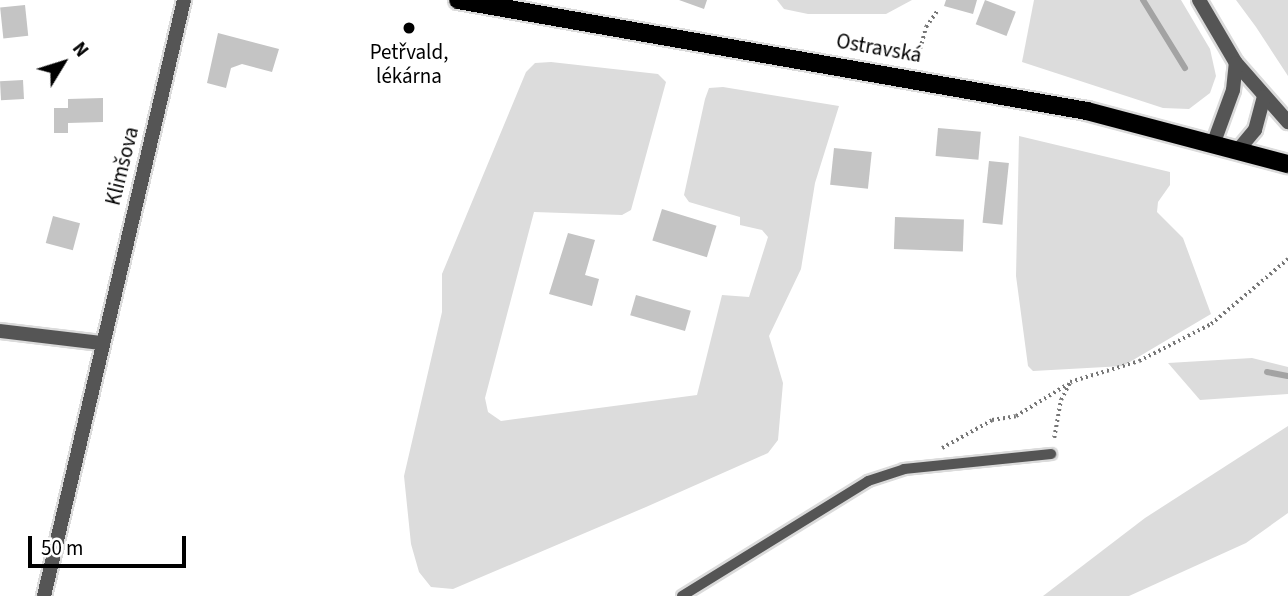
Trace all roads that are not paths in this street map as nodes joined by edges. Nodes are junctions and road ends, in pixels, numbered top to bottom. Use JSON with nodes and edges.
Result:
{"nodes":[{"id":1,"x":184,"y":0,"type":"edge"},
{"id":2,"x":458,"y":0,"type":"edge"},
{"id":3,"x":1199,"y":0,"type":"edge"},
{"id":4,"x":1236,"y":63,"type":"junction"},
{"id":5,"x":1264,"y":97,"type":"junction"},
{"id":6,"x":1288,"y":122,"type":"edge"},
{"id":7,"x":1214,"y":142,"type":"junction"},
{"id":8,"x":1239,"y":149,"type":"junction"},
{"id":9,"x":1288,"y":164,"type":"edge"},
{"id":10,"x":0,"y":331,"type":"edge"},
{"id":11,"x":100,"y":343,"type":"junction"},
{"id":12,"x":1051,"y":454,"type":"road end"},
{"id":13,"x":44,"y":596,"type":"edge"},
{"id":14,"x":682,"y":596,"type":"edge"}],
"edges":[{"from":1,"to":11,"type":"street","name":"Klimšova"},
{"from":2,"to":7,"type":"main road","name":"Ostravská"},
{"from":3,"to":4,"type":"street"},
{"from":4,"to":5,"type":"street"},
{"from":4,"to":7,"type":"street"},
{"from":5,"to":6,"type":"street"},
{"from":5,"to":8,"type":"street"},
{"from":7,"to":8,"type":"main road","name":"Ostravská"},
{"from":8,"to":9,"type":"main road","name":"Ostravská"},
{"from":10,"to":11,"type":"street"},
{"from":11,"to":13,"type":"street","name":"Klimšova"},
{"from":12,"to":14,"type":"lane"}]}
